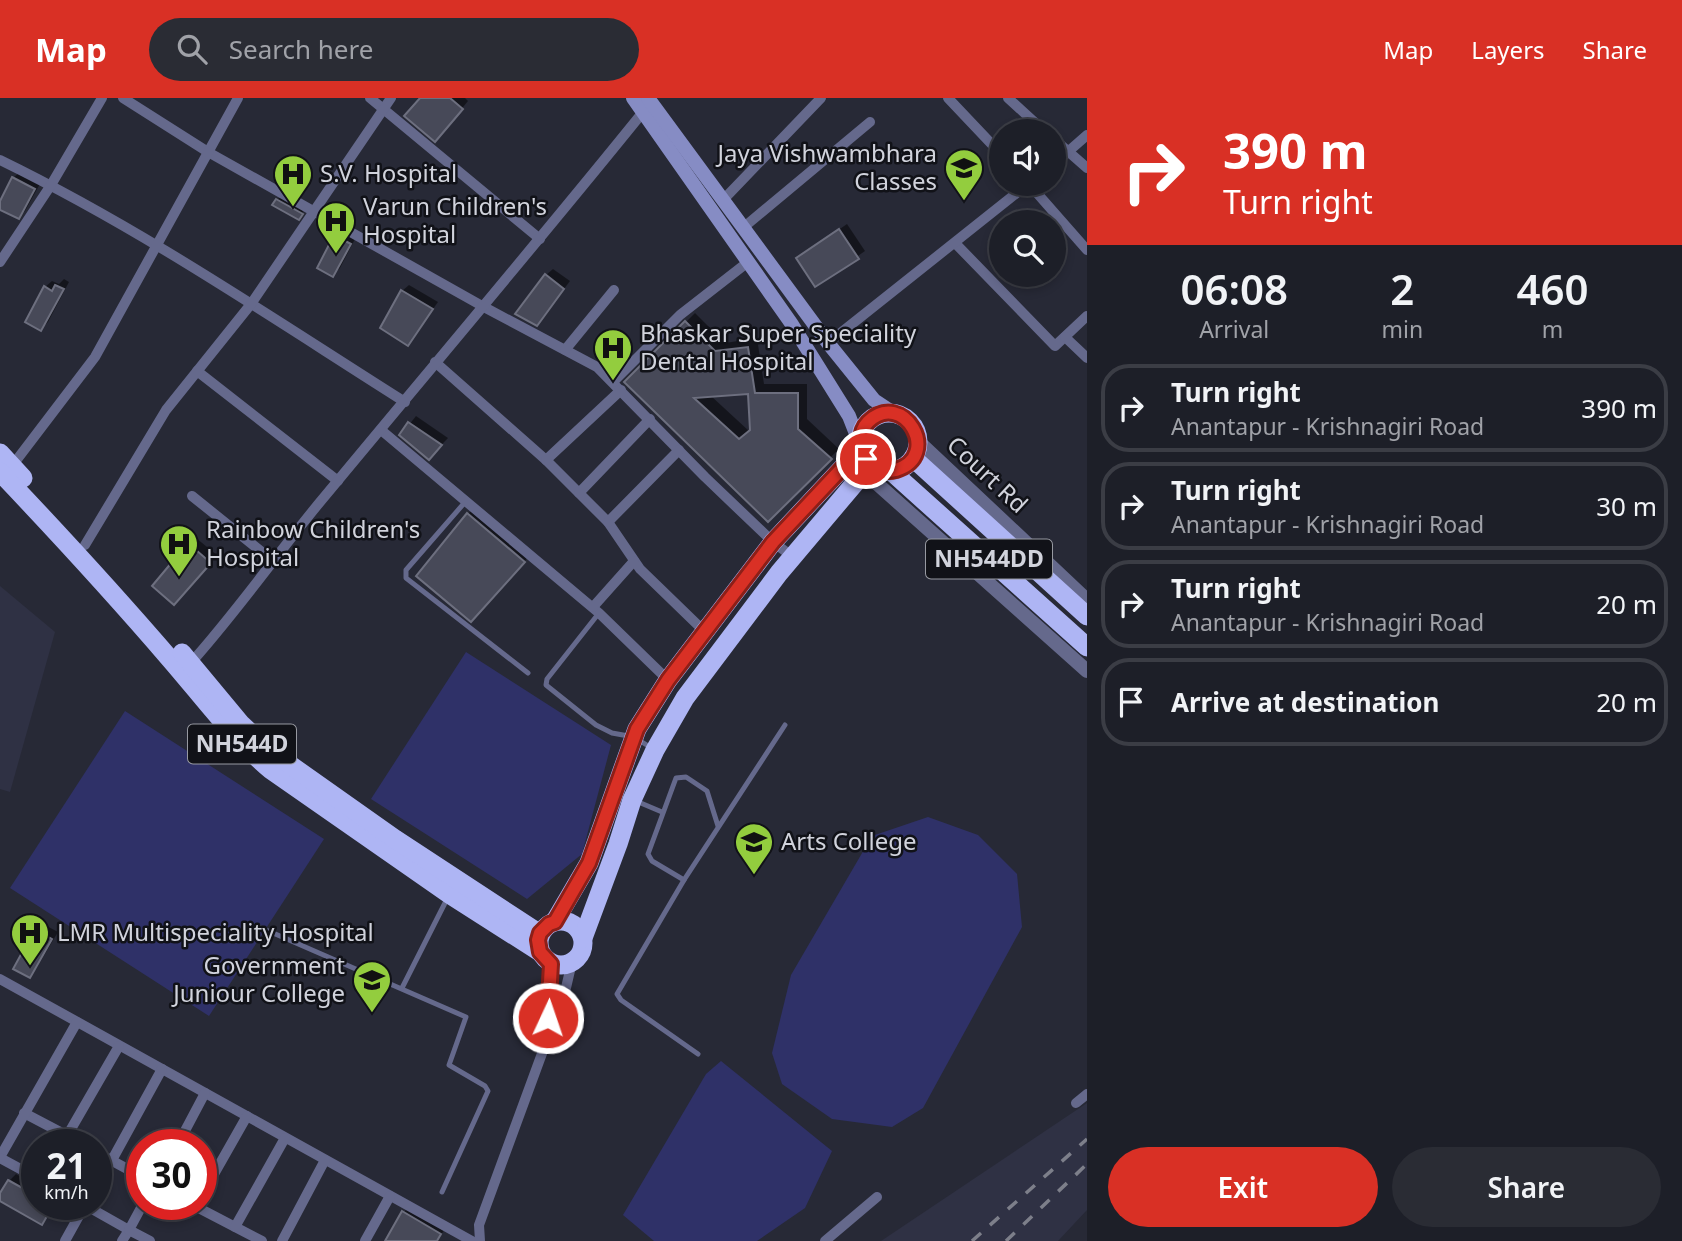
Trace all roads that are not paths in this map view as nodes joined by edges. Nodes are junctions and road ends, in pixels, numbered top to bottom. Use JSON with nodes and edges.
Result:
{"nodes":[{"id":1,"x":102,"y":98,"type":"edge"},
{"id":2,"x":123,"y":98,"type":"edge"},
{"id":3,"x":238,"y":98,"type":"edge"},
{"id":4,"x":370,"y":98,"type":"edge"},
{"id":5,"x":391,"y":98,"type":"edge"},
{"id":6,"x":633,"y":98,"type":"edge"},
{"id":7,"x":821,"y":98,"type":"edge"},
{"id":8,"x":948,"y":98,"type":"edge"},
{"id":9,"x":1008,"y":98,"type":"edge"},
{"id":10,"x":646,"y":105,"type":"edge"},
{"id":11,"x":384,"y":108,"type":"junction"},
{"id":12,"x":1031,"y":119,"type":"edge"},
{"id":13,"x":870,"y":122,"type":"dead end"},
{"id":14,"x":1087,"y":135,"type":"edge"},
{"id":15,"x":989,"y":141,"type":"edge"},
{"id":16,"x":1068,"y":151,"type":"joint"},
{"id":17,"x":208,"y":152,"type":"junction"},
{"id":18,"x":0,"y":160,"type":"edge"},
{"id":19,"x":1087,"y":168,"type":"edge"},
{"id":20,"x":51,"y":185,"type":"junction"},
{"id":21,"x":1014,"y":196,"type":"edge"},
{"id":22,"x":1040,"y":196,"type":"edge"},
{"id":23,"x":724,"y":199,"type":"junction"},
{"id":24,"x":314,"y":210,"type":"junction"},
{"id":25,"x":744,"y":228,"type":"junction"},
{"id":26,"x":540,"y":239,"type":"junction"},
{"id":27,"x":955,"y":243,"type":"junction"},
{"id":28,"x":157,"y":244,"type":"junction"},
{"id":29,"x":1087,"y":250,"type":"edge"},
{"id":30,"x":0,"y":262,"type":"edge"},
{"id":31,"x":748,"y":262,"type":"junction"},
{"id":32,"x":614,"y":290,"type":"dead end"},
{"id":33,"x":251,"y":304,"type":"junction"},
{"id":34,"x":484,"y":307,"type":"junction"},
{"id":35,"x":1087,"y":316,"type":"edge"},
{"id":36,"x":1065,"y":337,"type":"junction"},
{"id":37,"x":828,"y":343,"type":"junction"},
{"id":38,"x":565,"y":350,"type":"junction"},
{"id":39,"x":1087,"y":358,"type":"edge"},
{"id":40,"x":435,"y":362,"type":"junction"},
{"id":41,"x":197,"y":371,"type":"junction"},
{"id":42,"x":617,"y":386,"type":"junction"},
{"id":43,"x":405,"y":402,"type":"junction"},
{"id":44,"x":895,"y":414,"type":"junction"},
{"id":45,"x":650,"y":419,"type":"junction"},
{"id":46,"x":381,"y":430,"type":"junction"},
{"id":47,"x":679,"y":450,"type":"junction"},
{"id":48,"x":915,"y":450,"type":"junction"},
{"id":49,"x":864,"y":457,"type":"junction"},
{"id":50,"x":546,"y":460,"type":"junction"},
{"id":51,"x":4,"y":464,"type":"edge"},
{"id":52,"x":891,"y":471,"type":"junction"},
{"id":53,"x":338,"y":481,"type":"junction"},
{"id":54,"x":579,"y":492,"type":"junction"},
{"id":55,"x":192,"y":496,"type":"dead end"},
{"id":56,"x":466,"y":501,"type":"junction"},
{"id":57,"x":608,"y":522,"type":"junction"},
{"id":58,"x":773,"y":542,"type":"junction"},
{"id":59,"x":85,"y":545,"type":"junction"},
{"id":60,"x":793,"y":557,"type":"junction"},
{"id":61,"x":273,"y":561,"type":"junction"},
{"id":62,"x":634,"y":561,"type":"junction"},
{"id":63,"x":1087,"y":600,"type":"edge"},
{"id":64,"x":596,"y":610,"type":"junction"},
{"id":65,"x":1087,"y":616,"type":"edge"},
{"id":66,"x":705,"y":632,"type":"junction"},
{"id":67,"x":1087,"y":647,"type":"edge"},
{"id":68,"x":186,"y":668,"type":"junction"},
{"id":69,"x":1087,"y":671,"type":"edge"},
{"id":70,"x":528,"y":673,"type":"dead end"},
{"id":71,"x":668,"y":680,"type":"junction"},
{"id":72,"x":785,"y":725,"type":"dead end"},
{"id":73,"x":634,"y":737,"type":"junction"},
{"id":74,"x":655,"y":750,"type":"junction"},
{"id":75,"x":624,"y":797,"type":"junction"},
{"id":76,"x":662,"y":812,"type":"junction"},
{"id":77,"x":718,"y":827,"type":"junction"},
{"id":78,"x":684,"y":880,"type":"junction"},
{"id":79,"x":449,"y":894,"type":"junction"},
{"id":80,"x":257,"y":926,"type":"dead end"},
{"id":81,"x":583,"y":938,"type":"junction"},
{"id":82,"x":546,"y":943,"type":"junction"},
{"id":83,"x":572,"y":962,"type":"junction"},
{"id":84,"x":0,"y":979,"type":"edge"},
{"id":85,"x":402,"y":988,"type":"junction"},
{"id":86,"x":78,"y":1022,"type":"junction"},
{"id":87,"x":551,"y":1029,"type":"junction"},
{"id":88,"x":119,"y":1046,"type":"junction"},
{"id":89,"x":698,"y":1054,"type":"dead end"},
{"id":90,"x":162,"y":1069,"type":"junction"},
{"id":91,"x":205,"y":1093,"type":"junction"},
{"id":92,"x":1087,"y":1094,"type":"edge"},
{"id":93,"x":1076,"y":1103,"type":"dead end"},
{"id":94,"x":24,"y":1112,"type":"junction"},
{"id":95,"x":247,"y":1116,"type":"junction"},
{"id":96,"x":54,"y":1129,"type":"edge"},
{"id":97,"x":71,"y":1129,"type":"edge"},
{"id":98,"x":186,"y":1129,"type":"edge"},
{"id":99,"x":285,"y":1138,"type":"junction"},
{"id":100,"x":0,"y":1158,"type":"edge"},
{"id":101,"x":112,"y":1160,"type":"joint"},
{"id":102,"x":325,"y":1160,"type":"junction"},
{"id":103,"x":217,"y":1167,"type":"edge"},
{"id":104,"x":126,"y":1168,"type":"edge"},
{"id":105,"x":21,"y":1169,"type":"edge"},
{"id":106,"x":442,"y":1192,"type":"dead end"},
{"id":107,"x":390,"y":1196,"type":"junction"},
{"id":108,"x":877,"y":1196,"type":"dead end"},
{"id":109,"x":217,"y":1216,"type":"edge"},
{"id":110,"x":76,"y":1220,"type":"edge"},
{"id":111,"x":112,"y":1220,"type":"edge"},
{"id":112,"x":134,"y":1220,"type":"edge"},
{"id":113,"x":235,"y":1227,"type":"junction"},
{"id":114,"x":129,"y":1230,"type":"junction"},
{"id":115,"x":65,"y":1241,"type":"edge"},
{"id":116,"x":122,"y":1241,"type":"edge"},
{"id":117,"x":150,"y":1241,"type":"edge"},
{"id":118,"x":262,"y":1241,"type":"edge"},
{"id":119,"x":282,"y":1241,"type":"edge"},
{"id":120,"x":365,"y":1241,"type":"edge"},
{"id":121,"x":472,"y":1241,"type":"edge"},
{"id":122,"x":480,"y":1241,"type":"edge"},
{"id":123,"x":825,"y":1241,"type":"edge"}],
"edges":[{"from":1,"to":20,"type":"street"},
{"from":2,"to":17,"type":"street"},
{"from":3,"to":17,"type":"street"},
{"from":4,"to":11,"type":"street"},
{"from":5,"to":11,"type":"street"},
{"from":6,"to":10,"type":"main road"},
{"from":7,"to":23,"type":"street"},
{"from":8,"to":15,"type":"street"},
{"from":9,"to":12,"type":"street"},
{"from":10,"to":23,"type":"main road"},
{"from":10,"to":26,"type":"street"},
{"from":10,"to":31,"type":"main road"},
{"from":11,"to":24,"type":"street"},
{"from":11,"to":26,"type":"street"},
{"from":13,"to":25,"type":"street"},
{"from":14,"to":16,"type":"street"},
{"from":16,"to":19,"type":"street"},
{"from":17,"to":24,"type":"street"},
{"from":17,"to":28,"type":"street"},
{"from":18,"to":20,"type":"street"},
{"from":20,"to":28,"type":"street"},
{"from":20,"to":30,"type":"street"},
{"from":21,"to":27,"type":"street"},
{"from":22,"to":29,"type":"street"},
{"from":23,"to":25,"type":"main road"},
{"from":24,"to":33,"type":"street"},
{"from":24,"to":34,"type":"street"},
{"from":25,"to":37,"type":"main road"},
{"from":26,"to":34,"type":"street"},
{"from":27,"to":36,"type":"street"},
{"from":27,"to":37,"type":"street"},
{"from":28,"to":33,"type":"street"},
{"from":28,"to":51,"type":"street"},
{"from":31,"to":42,"type":"street"},
{"from":31,"to":49,"type":"main road"},
{"from":32,"to":38,"type":"street"},
{"from":33,"to":41,"type":"street"},
{"from":33,"to":43,"type":"street"},
{"from":34,"to":38,"type":"street"},
{"from":34,"to":40,"type":"street"},
{"from":35,"to":36,"type":"street"},
{"from":36,"to":39,"type":"street"},
{"from":37,"to":44,"type":"main road"},
{"from":38,"to":42,"type":"street"},
{"from":40,"to":43,"type":"street"},
{"from":40,"to":50,"type":"street"},
{"from":41,"to":53,"type":"street"},
{"from":41,"to":59,"type":"street"},
{"from":42,"to":45,"type":"street"},
{"from":42,"to":50,"type":"street"},
{"from":43,"to":46,"type":"street"},
{"from":44,"to":48,"type":"highway"},
{"from":44,"to":49,"type":"highway"},
{"from":45,"to":47,"type":"street"},
{"from":45,"to":54,"type":"street"},
{"from":46,"to":53,"type":"street"},
{"from":46,"to":56,"type":"street"},
{"from":47,"to":57,"type":"street"},
{"from":47,"to":58,"type":"street"},
{"from":48,"to":52,"type":"highway"},
{"from":48,"to":63,"type":"street","name":"Court Rd"},
{"from":48,"to":65,"type":"highway","number":"NH544DD"},
{"from":49,"to":52,"type":"highway"},
{"from":49,"to":58,"type":"highway"},
{"from":49,"to":60,"type":"highway"},
{"from":49,"to":69,"type":"street"},
{"from":50,"to":54,"type":"street"},
{"from":51,"to":59,"type":"highway","number":"NH544D"},
{"from":51,"to":68,"type":"highway","number":"NH544D"},
{"from":52,"to":67,"type":"highway","number":"NH544DD"},
{"from":53,"to":61,"type":"street"},
{"from":54,"to":57,"type":"street"},
{"from":55,"to":61,"type":"street"},
{"from":56,"to":64,"type":"street"},
{"from":56,"to":70,"type":"lane"},
{"from":57,"to":62,"type":"street"},
{"from":58,"to":60,"type":"street"},
{"from":58,"to":66,"type":"highway"},
{"from":59,"to":68,"type":"highway","number":"NH544D"},
{"from":60,"to":74,"type":"highway"},
{"from":61,"to":68,"type":"street"},
{"from":62,"to":64,"type":"street"},
{"from":62,"to":66,"type":"street"},
{"from":64,"to":71,"type":"street"},
{"from":64,"to":73,"type":"lane"},
{"from":66,"to":71,"type":"highway"},
{"from":68,"to":79,"type":"highway","number":"NH544D"},
{"from":68,"to":82,"type":"highway","number":"NH544D"},
{"from":71,"to":73,"type":"highway"},
{"from":72,"to":77,"type":"lane"},
{"from":73,"to":74,"type":"lane"},
{"from":73,"to":75,"type":"highway"},
{"from":74,"to":75,"type":"highway"},
{"from":75,"to":76,"type":"lane"},
{"from":75,"to":81,"type":"highway"},
{"from":75,"to":82,"type":"highway"},
{"from":76,"to":77,"type":"lane"},
{"from":76,"to":78,"type":"lane"},
{"from":77,"to":78,"type":"lane"},
{"from":78,"to":89,"type":"lane"},
{"from":79,"to":82,"type":"highway","number":"NH544D"},
{"from":79,"to":85,"type":"lane"},
{"from":80,"to":85,"type":"lane"},
{"from":81,"to":82,"type":"highway","number":"NH544D"},
{"from":81,"to":83,"type":"highway"},
{"from":82,"to":83,"type":"highway"},
{"from":82,"to":87,"type":"street"},
{"from":83,"to":87,"type":"street"},
{"from":84,"to":86,"type":"street"},
{"from":85,"to":106,"type":"lane"},
{"from":86,"to":88,"type":"street"},
{"from":86,"to":94,"type":"street"},
{"from":87,"to":122,"type":"street"},
{"from":88,"to":90,"type":"street"},
{"from":88,"to":97,"type":"street"},
{"from":90,"to":91,"type":"street"},
{"from":90,"to":101,"type":"street"},
{"from":91,"to":95,"type":"street"},
{"from":91,"to":98,"type":"street"},
{"from":92,"to":93,"type":"street"},
{"from":94,"to":96,"type":"street"},
{"from":94,"to":100,"type":"street"},
{"from":95,"to":99,"type":"street"},
{"from":95,"to":103,"type":"street"},
{"from":99,"to":102,"type":"street"},
{"from":99,"to":113,"type":"street"},
{"from":100,"to":105,"type":"street"},
{"from":101,"to":104,"type":"street"},
{"from":102,"to":107,"type":"street"},
{"from":102,"to":119,"type":"street"},
{"from":107,"to":120,"type":"street"},
{"from":107,"to":121,"type":"street"},
{"from":108,"to":123,"type":"street"},
{"from":109,"to":113,"type":"street"},
{"from":110,"to":115,"type":"street"},
{"from":111,"to":114,"type":"street"},
{"from":112,"to":114,"type":"street"},
{"from":113,"to":118,"type":"street"},
{"from":114,"to":116,"type":"street"},
{"from":114,"to":117,"type":"street"}]}
